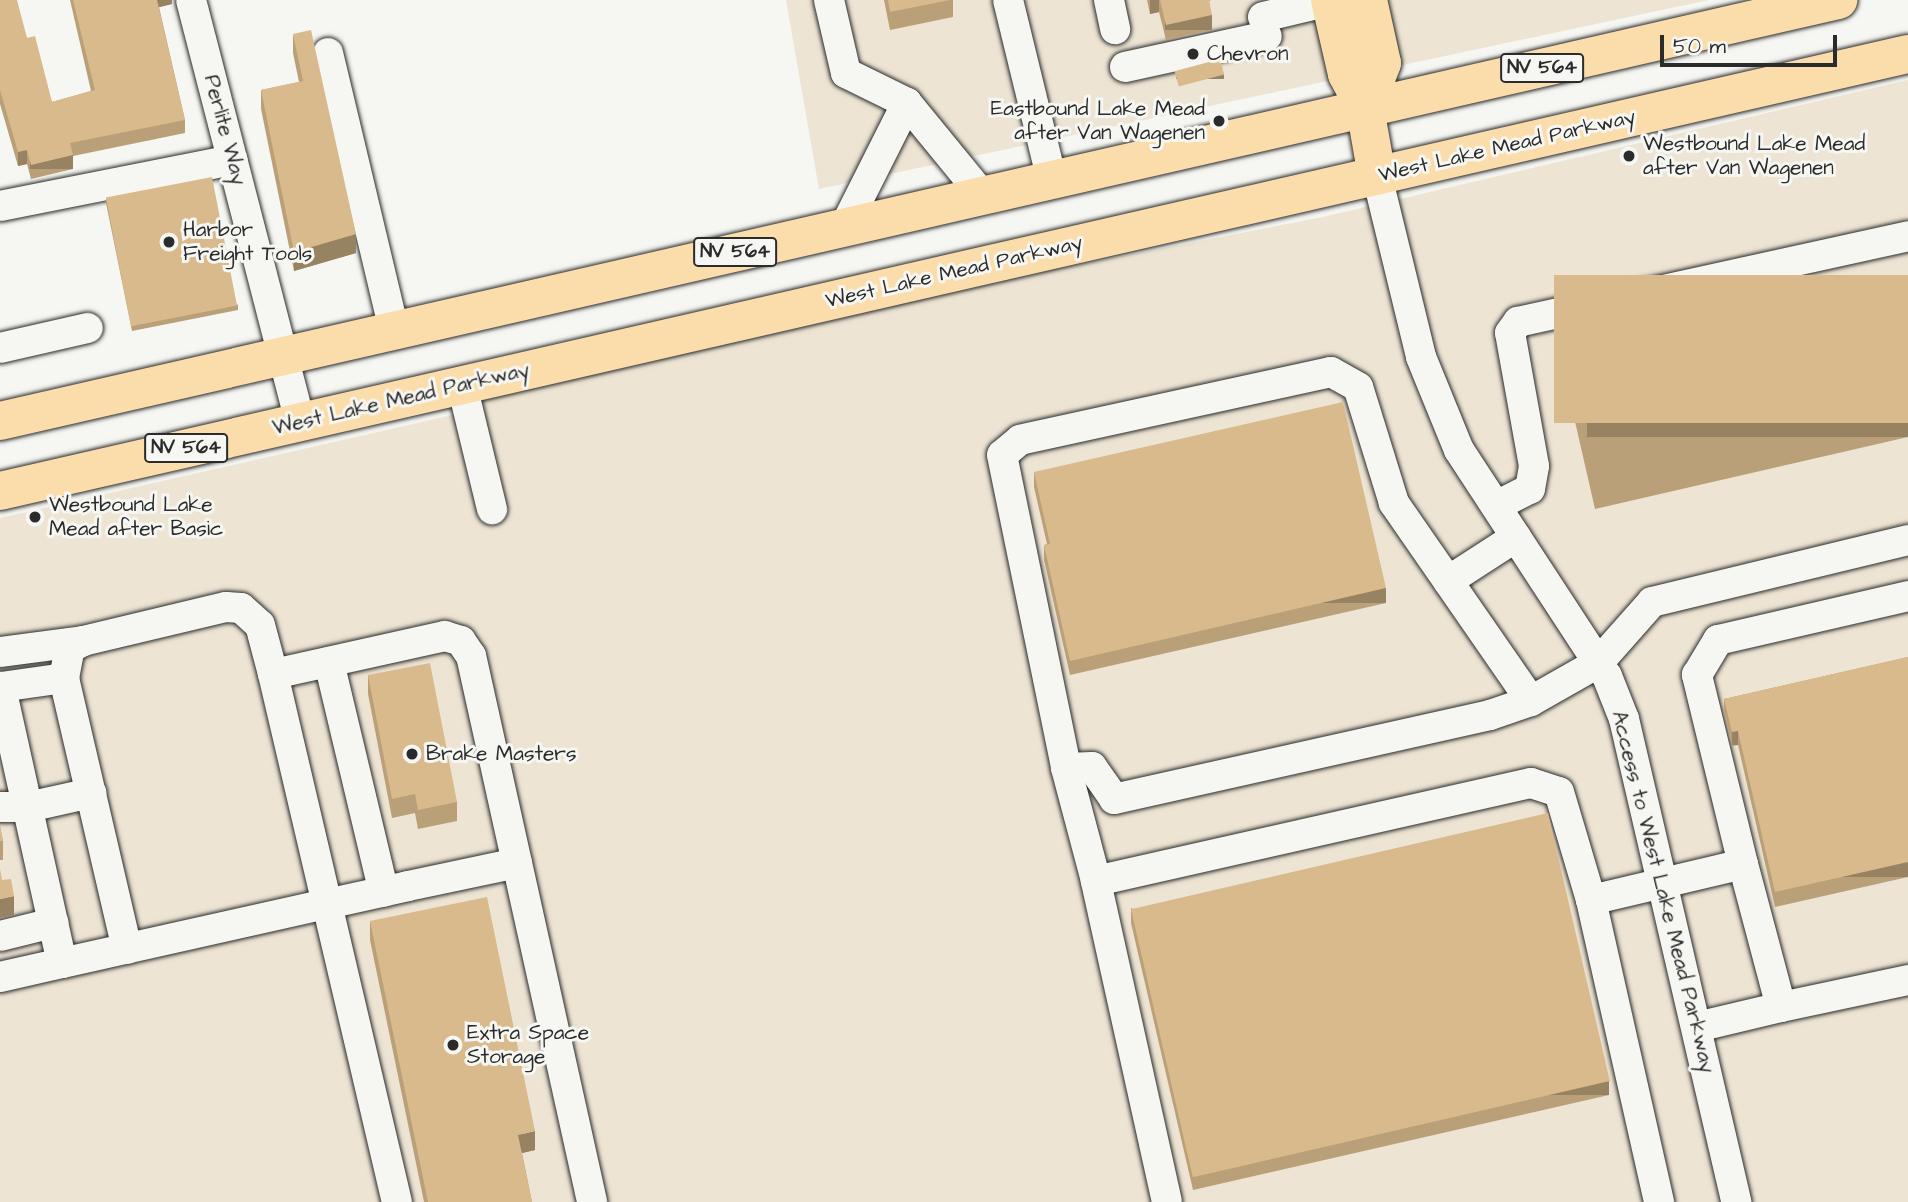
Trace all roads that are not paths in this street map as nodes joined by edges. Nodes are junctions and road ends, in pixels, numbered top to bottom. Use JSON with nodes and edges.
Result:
{"nodes":[{"id":1,"x":191,"y":0,"type":"edge"},
{"id":2,"x":829,"y":0,"type":"edge"},
{"id":3,"x":1008,"y":0,"type":"edge"},
{"id":4,"x":1109,"y":0,"type":"edge"},
{"id":5,"x":1368,"y":0,"type":"edge"},
{"id":6,"x":1330,"y":1,"type":"edge"},
{"id":7,"x":1828,"y":1,"type":"edge"},
{"id":8,"x":1115,"y":29,"type":"dead end"},
{"id":9,"x":328,"y":53,"type":"dead end"},
{"id":10,"x":1908,"y":54,"type":"edge"},
{"id":11,"x":1125,"y":67,"type":"dead end"},
{"id":12,"x":907,"y":103,"type":"junction"},
{"id":13,"x":1366,"y":108,"type":"junction"},
{"id":14,"x":233,"y":160,"type":"junction"},
{"id":15,"x":1377,"y":176,"type":"junction"},
{"id":16,"x":1052,"y":180,"type":"junction"},
{"id":17,"x":983,"y":196,"type":"junction"},
{"id":18,"x":0,"y":206,"type":"edge"},
{"id":19,"x":844,"y":228,"type":"junction"},
{"id":20,"x":1908,"y":236,"type":"edge"},
{"id":21,"x":88,"y":328,"type":"dead end"},
{"id":22,"x":394,"y":331,"type":"junction"},
{"id":23,"x":0,"y":348,"type":"edge"},
{"id":24,"x":284,"y":356,"type":"junction"},
{"id":25,"x":462,"y":385,"type":"junction"},
{"id":26,"x":0,"y":421,"type":"edge"},
{"id":27,"x":300,"y":422,"type":"junction"},
{"id":28,"x":0,"y":491,"type":"edge"},
{"id":29,"x":1496,"y":506,"type":"junction"},
{"id":30,"x":492,"y":509,"type":"dead end"},
{"id":31,"x":1516,"y":537,"type":"junction"},
{"id":32,"x":1908,"y":540,"type":"edge"},
{"id":33,"x":1448,"y":581,"type":"junction"},
{"id":34,"x":1908,"y":596,"type":"edge"},
{"id":35,"x":83,"y":641,"type":"junction"},
{"id":36,"x":0,"y":652,"type":"edge"},
{"id":37,"x":329,"y":662,"type":"junction"},
{"id":38,"x":1598,"y":663,"type":"junction"},
{"id":39,"x":273,"y":674,"type":"junction"},
{"id":40,"x":64,"y":678,"type":"junction"},
{"id":41,"x":1531,"y":701,"type":"junction"},
{"id":42,"x":1066,"y":768,"type":"junction"},
{"id":43,"x":10,"y":771,"type":"edge"},
{"id":44,"x":91,"y":793,"type":"junction"},
{"id":45,"x":14,"y":807,"type":"edge"},
{"id":46,"x":517,"y":863,"type":"junction"},
{"id":47,"x":1743,"y":864,"type":"junction"},
{"id":48,"x":1096,"y":881,"type":"junction"},
{"id":49,"x":1664,"y":882,"type":"junction"},
{"id":50,"x":384,"y":892,"type":"junction"},
{"id":51,"x":1591,"y":900,"type":"junction"},
{"id":52,"x":327,"y":904,"type":"junction"},
{"id":53,"x":53,"y":923,"type":"junction"},
{"id":54,"x":0,"y":936,"type":"edge"},
{"id":55,"x":127,"y":948,"type":"junction"},
{"id":56,"x":62,"y":963,"type":"junction"},
{"id":57,"x":0,"y":977,"type":"edge"},
{"id":58,"x":1908,"y":980,"type":"edge"},
{"id":59,"x":1781,"y":1007,"type":"junction"},
{"id":60,"x":1697,"y":1027,"type":"junction"},
{"id":61,"x":397,"y":1202,"type":"edge"},
{"id":62,"x":593,"y":1202,"type":"edge"},
{"id":63,"x":1167,"y":1202,"type":"edge"},
{"id":64,"x":1658,"y":1202,"type":"edge"},
{"id":65,"x":1736,"y":1202,"type":"edge"}],
"edges":[{"from":1,"to":14,"type":"street","name":"Perlite Way"},
{"from":2,"to":12,"type":"street"},
{"from":3,"to":16,"type":"street"},
{"from":4,"to":8,"type":"street"},
{"from":5,"to":13,"type":"main road"},
{"from":6,"to":11,"type":"street"},
{"from":6,"to":13,"type":"main road"},
{"from":7,"to":13,"type":"main road","number":"NV 564"},
{"from":9,"to":22,"type":"street"},
{"from":10,"to":15,"type":"main road","name":"West Lake Mead Parkway","number":"NV 564"},
{"from":12,"to":17,"type":"street"},
{"from":12,"to":19,"type":"street"},
{"from":13,"to":15,"type":"main road"},
{"from":13,"to":16,"type":"main road","number":"NV 564"},
{"from":14,"to":18,"type":"street"},
{"from":14,"to":24,"type":"street","name":"Perlite Way"},
{"from":15,"to":25,"type":"main road","name":"West Lake Mead Parkway","number":"NV 564"},
{"from":15,"to":29,"type":"street","name":"Access to West Lake Mead Parkway"},
{"from":16,"to":17,"type":"main road","number":"NV 564"},
{"from":17,"to":19,"type":"main road","number":"NV 564"},
{"from":19,"to":22,"type":"main road","number":"NV 564"},
{"from":20,"to":29,"type":"street"},
{"from":21,"to":23,"type":"street"},
{"from":22,"to":24,"type":"main road","number":"NV 564"},
{"from":24,"to":26,"type":"main road","number":"NV 564"},
{"from":24,"to":27,"type":"street","name":"Perlite Way"},
{"from":25,"to":27,"type":"main road","name":"West Lake Mead Parkway","number":"NV 564"},
{"from":25,"to":30,"type":"street"},
{"from":27,"to":28,"type":"main road","name":"West Lake Mead Parkway","number":"NV 564"},
{"from":29,"to":31,"type":"street","name":"Access to West Lake Mead Parkway"},
{"from":31,"to":33,"type":"street"},
{"from":31,"to":38,"type":"street","name":"Access to West Lake Mead Parkway"},
{"from":32,"to":38,"type":"street"},
{"from":33,"to":41,"type":"street"},
{"from":33,"to":42,"type":"street"},
{"from":34,"to":47,"type":"street"},
{"from":35,"to":36,"type":"street"},
{"from":35,"to":39,"type":"street"},
{"from":35,"to":40,"type":"street"},
{"from":37,"to":39,"type":"street"},
{"from":37,"to":46,"type":"street"},
{"from":37,"to":50,"type":"street"},
{"from":38,"to":41,"type":"street"},
{"from":38,"to":49,"type":"street","name":"Access to West Lake Mead Parkway"},
{"from":39,"to":52,"type":"street"},
{"from":40,"to":43,"type":"street"},
{"from":40,"to":44,"type":"street"},
{"from":41,"to":42,"type":"street"},
{"from":42,"to":48,"type":"street"},
{"from":43,"to":45,"type":"street"},
{"from":44,"to":45,"type":"street"},
{"from":44,"to":55,"type":"street"},
{"from":45,"to":53,"type":"street"},
{"from":46,"to":50,"type":"street"},
{"from":46,"to":62,"type":"street"},
{"from":47,"to":49,"type":"street"},
{"from":47,"to":59,"type":"street"},
{"from":48,"to":51,"type":"street"},
{"from":48,"to":63,"type":"street"},
{"from":49,"to":51,"type":"street"},
{"from":49,"to":60,"type":"street","name":"Access to West Lake Mead Parkway"},
{"from":50,"to":52,"type":"street"},
{"from":51,"to":64,"type":"street"},
{"from":52,"to":55,"type":"street"},
{"from":52,"to":61,"type":"street"},
{"from":53,"to":54,"type":"street"},
{"from":53,"to":56,"type":"street"},
{"from":55,"to":56,"type":"street"},
{"from":56,"to":57,"type":"street"},
{"from":58,"to":59,"type":"street"},
{"from":59,"to":60,"type":"street"},
{"from":60,"to":65,"type":"street","name":"Access to West Lake Mead Parkway"}]}
